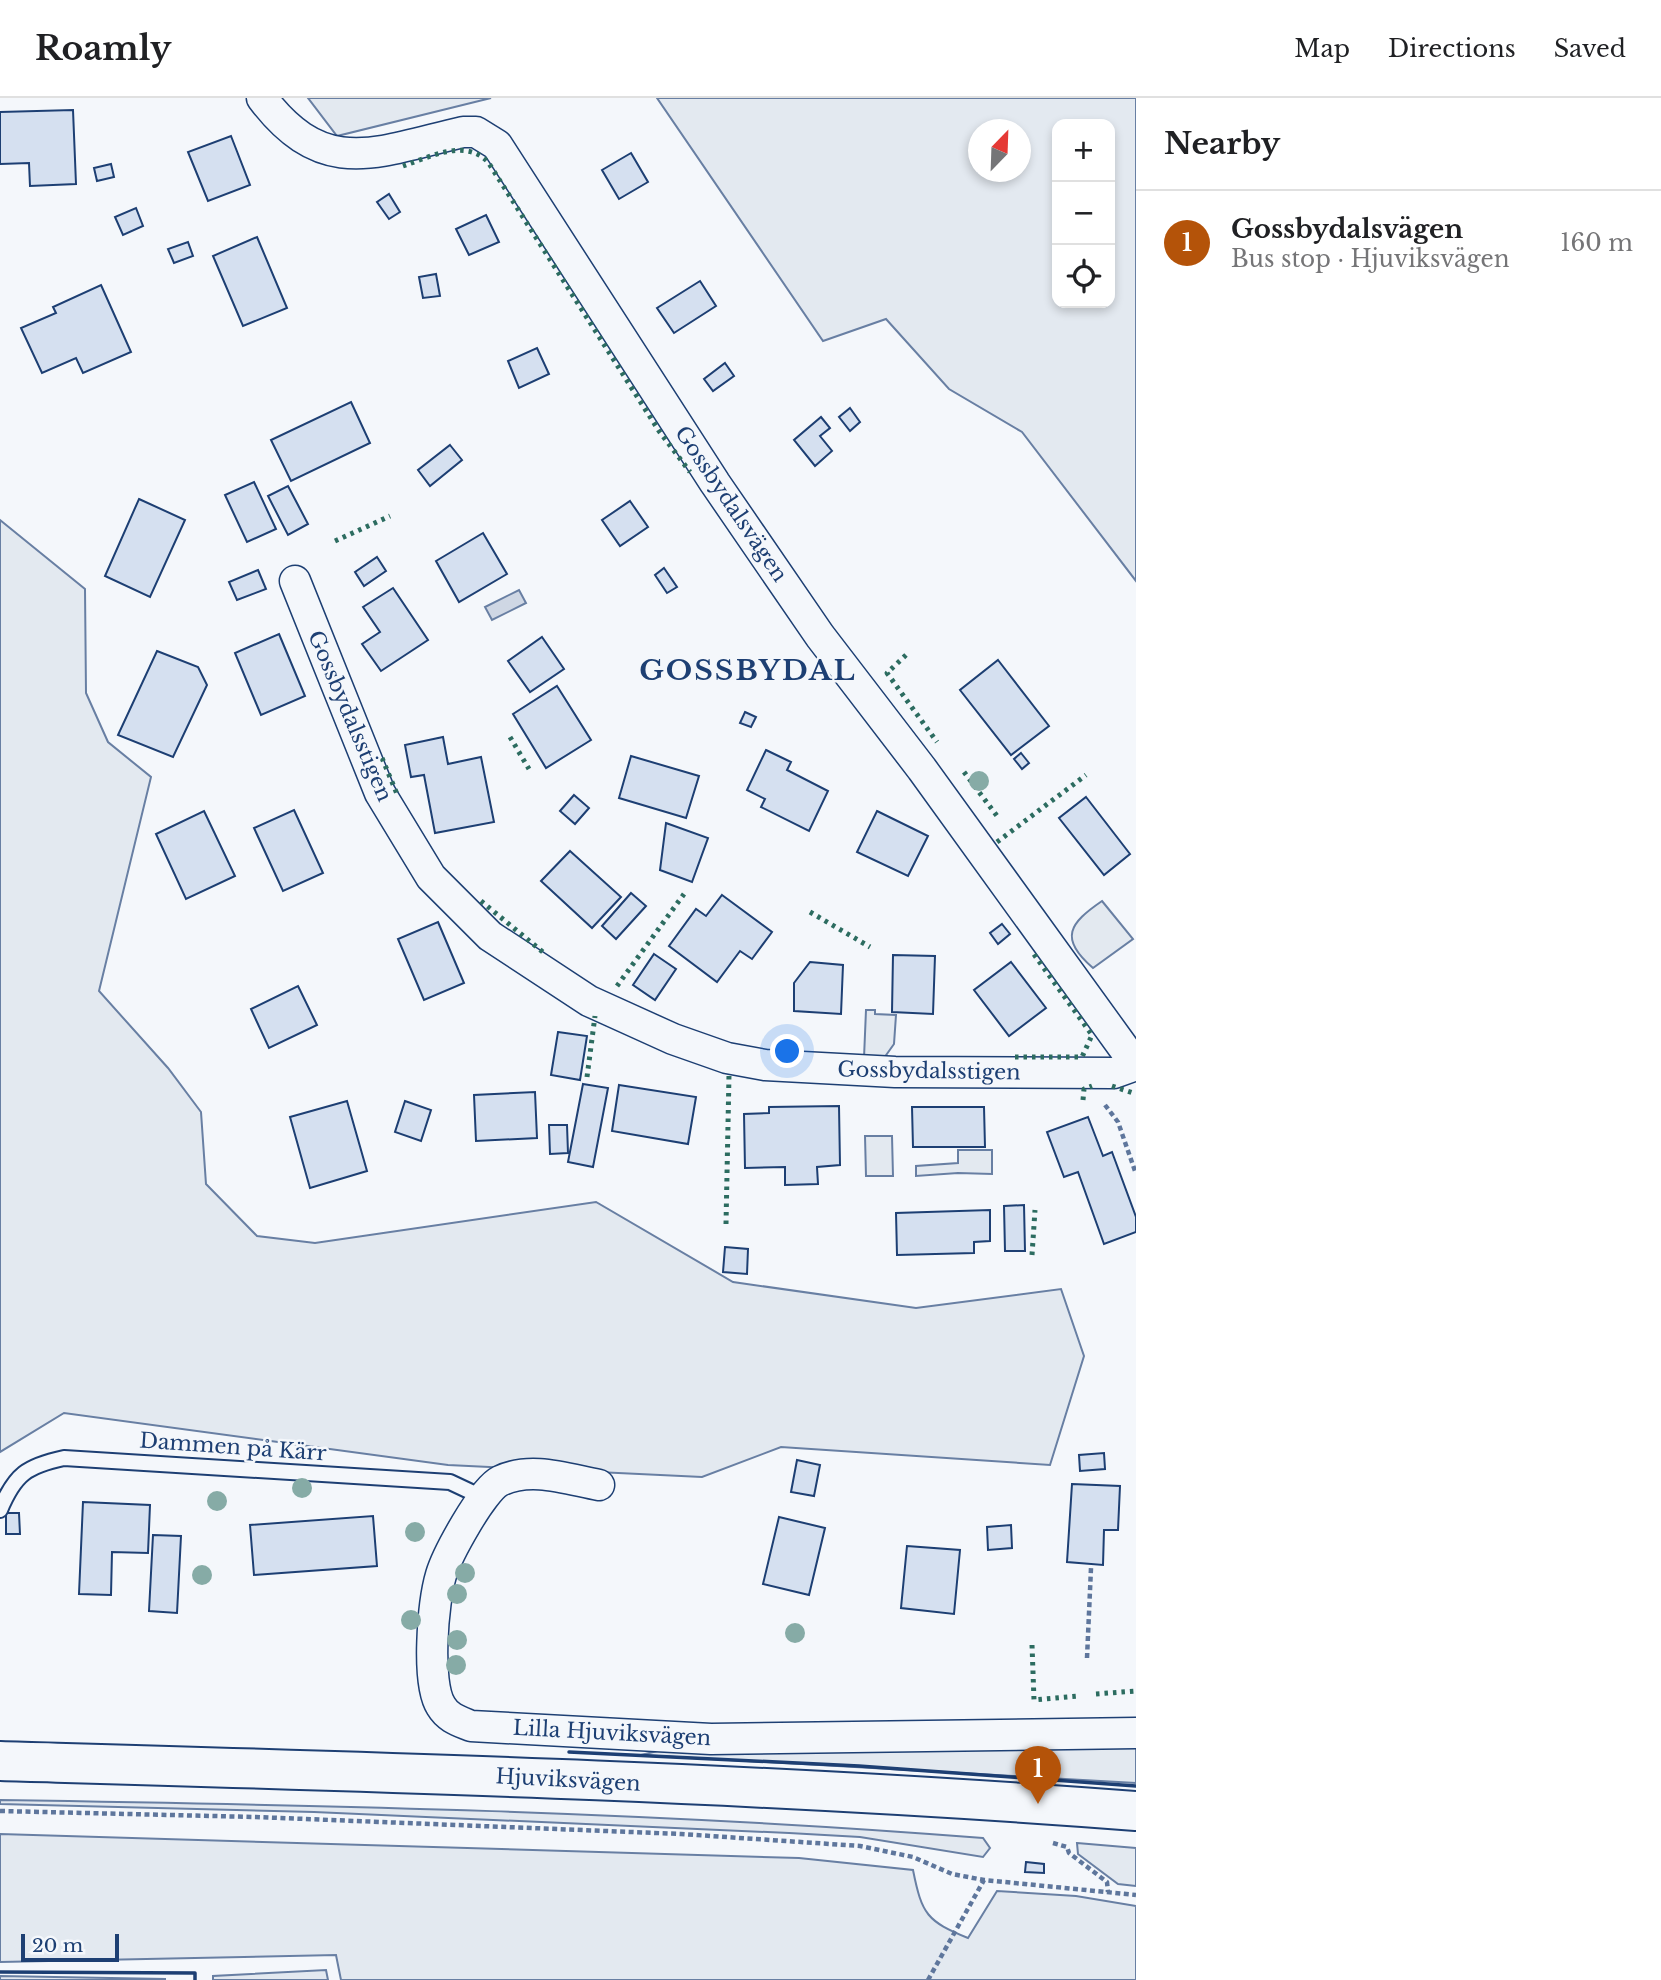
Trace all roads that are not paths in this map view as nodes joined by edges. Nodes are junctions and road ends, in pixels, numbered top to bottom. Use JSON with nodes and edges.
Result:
{"nodes":[{"id":1,"x":261,"y":98,"type":"edge"},
{"id":2,"x":295,"y":581,"type":"dead end"},
{"id":3,"x":1136,"y":1065,"type":"edge"},
{"id":4,"x":599,"y":1485,"type":"dead end"},
{"id":5,"x":484,"y":1497,"type":"junction"},
{"id":6,"x":0,"y":1510,"type":"edge"},
{"id":7,"x":1136,"y":1733,"type":"edge"},
{"id":8,"x":0,"y":1761,"type":"edge"},
{"id":9,"x":1136,"y":1811,"type":"edge"}],
"edges":[{"from":1,"to":3,"type":"street","name":"Gossbydalsvägen"},
{"from":2,"to":3,"type":"street","name":"Gossbydalsstigen"},
{"from":4,"to":5,"type":"street","name":"Lilla Hjuviksvägen"},
{"from":5,"to":6,"type":"lane","name":"Dammen på Kärr"},
{"from":5,"to":7,"type":"street","name":"Lilla Hjuviksvägen"},
{"from":8,"to":9,"type":"main road","name":"Hjuviksvägen"}]}
